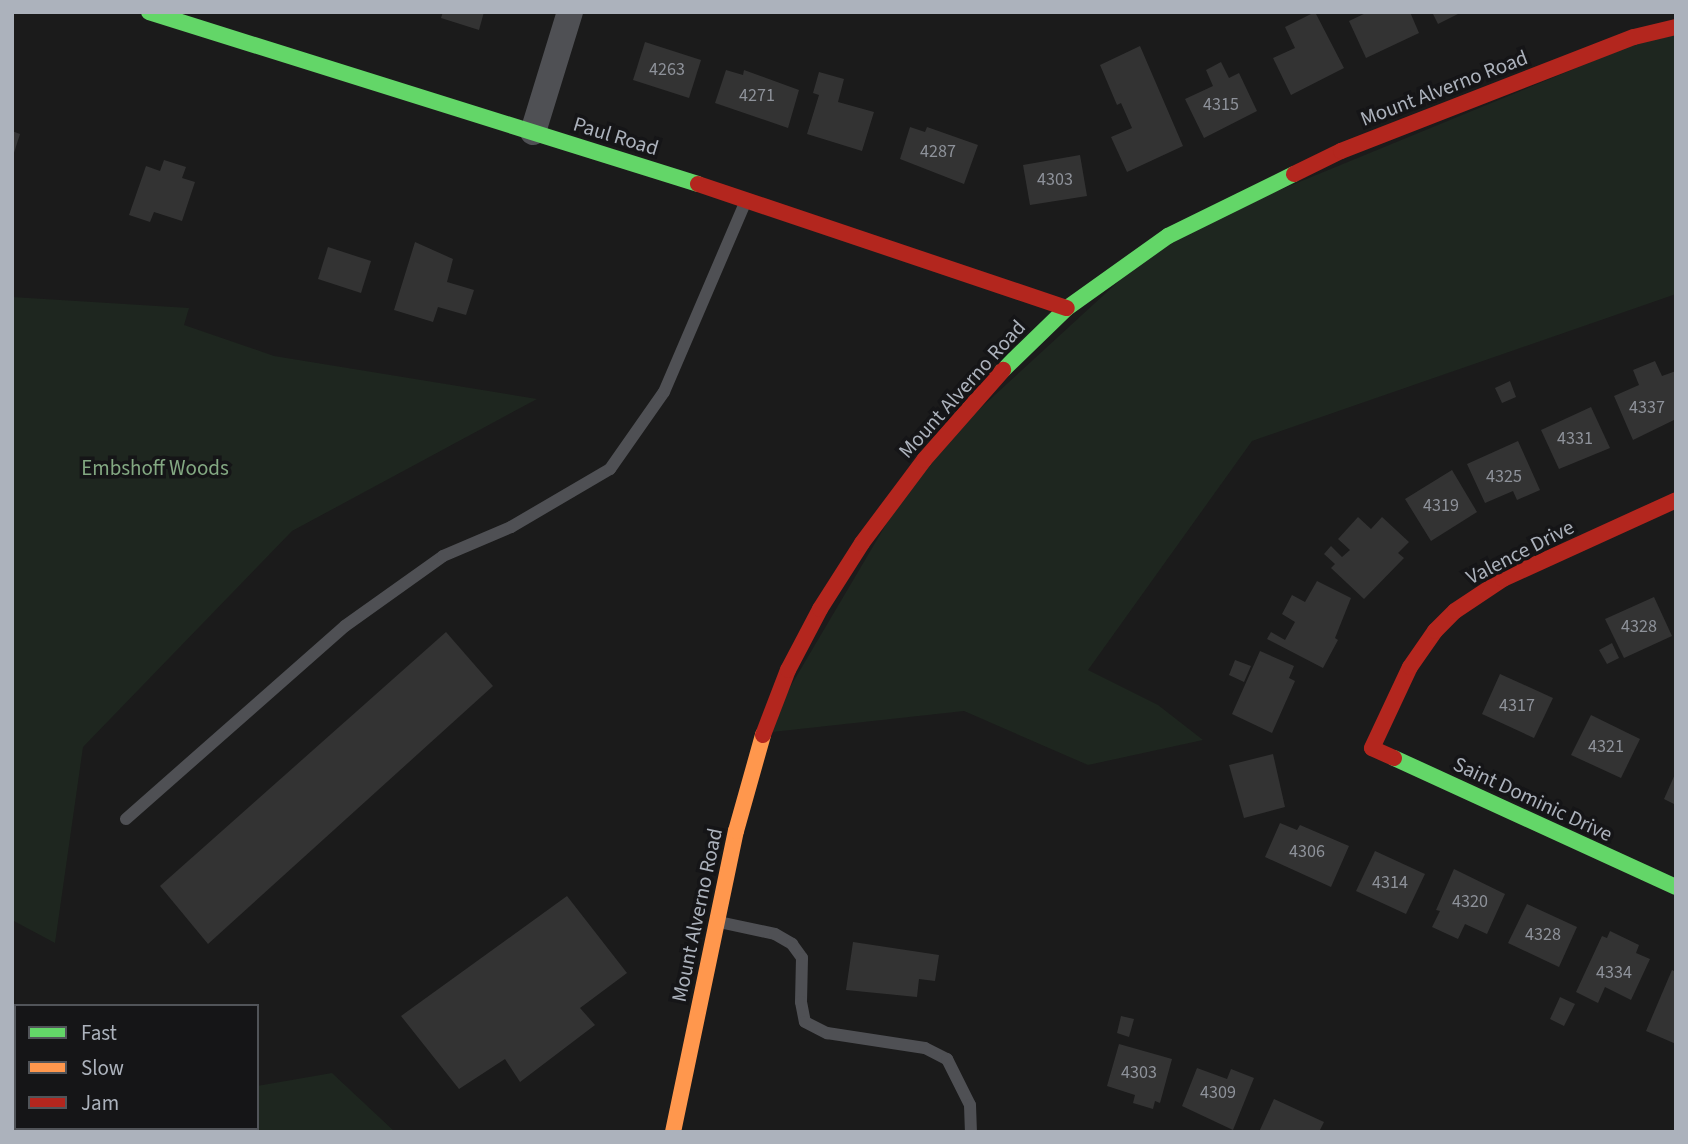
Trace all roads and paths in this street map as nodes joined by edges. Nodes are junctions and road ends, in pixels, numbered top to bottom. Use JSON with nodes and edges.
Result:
{"nodes":[{"id":1,"x":149,"y":12,"type":"edge"},
{"id":2,"x":570,"y":12,"type":"edge"},
{"id":3,"x":1676,"y":27,"type":"edge"},
{"id":4,"x":533,"y":132,"type":"junction"},
{"id":5,"x":747,"y":199,"type":"junction"},
{"id":6,"x":1067,"y":308,"type":"junction"},
{"id":7,"x":1676,"y":500,"type":"edge"},
{"id":8,"x":1372,"y":748,"type":"joint"},
{"id":9,"x":126,"y":819,"type":"dead end"},
{"id":10,"x":1676,"y":887,"type":"edge"},
{"id":11,"x":717,"y":922,"type":"junction"},
{"id":12,"x":673,"y":1132,"type":"edge"},
{"id":13,"x":971,"y":1132,"type":"edge"}],
"edges":[{"from":1,"to":4,"type":"street","name":"Paul Road"},
{"from":2,"to":4,"type":"street"},
{"from":3,"to":6,"type":"street","name":"Mount Alverno Road"},
{"from":4,"to":5,"type":"street","name":"Paul Road"},
{"from":5,"to":6,"type":"street","name":"Paul Road"},
{"from":5,"to":9,"type":"lane"},
{"from":6,"to":11,"type":"street","name":"Mount Alverno Road"},
{"from":7,"to":8,"type":"street","name":"Valence Drive"},
{"from":8,"to":10,"type":"street","name":"Saint Dominic Drive"},
{"from":11,"to":12,"type":"street","name":"Mount Alverno Road"},
{"from":11,"to":13,"type":"lane"}]}
